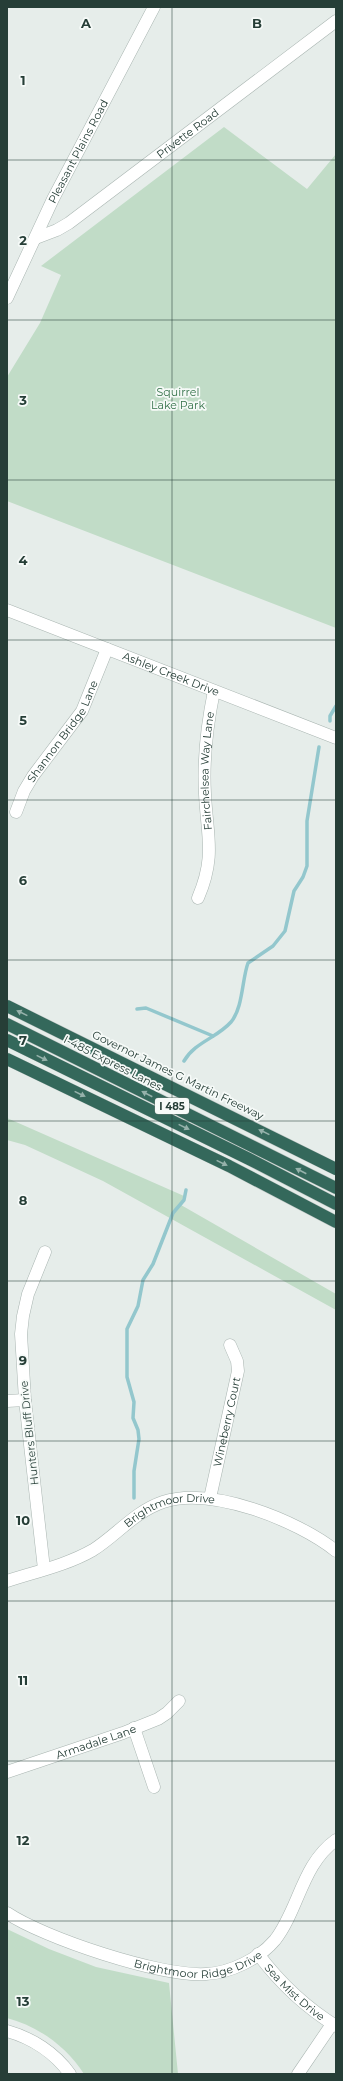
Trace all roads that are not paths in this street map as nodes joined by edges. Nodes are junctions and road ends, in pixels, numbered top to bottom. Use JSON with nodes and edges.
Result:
{"nodes":[{"id":1,"x":154,"y":7,"type":"edge"},
{"id":2,"x":336,"y":21,"type":"edge"},
{"id":3,"x":36,"y":238,"type":"junction"},
{"id":4,"x":7,"y":298,"type":"edge"},
{"id":5,"x":7,"y":610,"type":"edge"},
{"id":6,"x":107,"y":649,"type":"junction"},
{"id":7,"x":214,"y":691,"type":"junction"},
{"id":8,"x":336,"y":738,"type":"edge"},
{"id":9,"x":16,"y":812,"type":"dead end"},
{"id":10,"x":198,"y":898,"type":"dead end"},
{"id":11,"x":7,"y":1006,"type":"edge"},
{"id":12,"x":7,"y":1024,"type":"edge"},
{"id":13,"x":7,"y":1040,"type":"edge"},
{"id":14,"x":7,"y":1059,"type":"edge"},
{"id":15,"x":336,"y":1169,"type":"edge"},
{"id":16,"x":336,"y":1188,"type":"edge"},
{"id":17,"x":336,"y":1204,"type":"edge"},
{"id":18,"x":336,"y":1222,"type":"edge"},
{"id":19,"x":45,"y":1252,"type":"dead end"},
{"id":20,"x":230,"y":1345,"type":"dead end"},
{"id":21,"x":25,"y":1400,"type":"junction"},
{"id":22,"x":7,"y":1401,"type":"edge"},
{"id":23,"x":210,"y":1498,"type":"junction"},
{"id":24,"x":336,"y":1551,"type":"edge"},
{"id":25,"x":44,"y":1569,"type":"junction"},
{"id":26,"x":7,"y":1582,"type":"edge"},
{"id":27,"x":179,"y":1701,"type":"dead end"},
{"id":28,"x":134,"y":1728,"type":"junction"},
{"id":29,"x":7,"y":1772,"type":"edge"},
{"id":30,"x":154,"y":1787,"type":"dead end"},
{"id":31,"x":336,"y":1840,"type":"edge"},
{"id":32,"x":7,"y":1913,"type":"edge"},
{"id":33,"x":258,"y":1954,"type":"junction"},
{"id":34,"x":334,"y":2025,"type":"edge"},
{"id":35,"x":7,"y":2031,"type":"edge"},
{"id":36,"x":70,"y":2074,"type":"edge"},
{"id":37,"x":298,"y":2074,"type":"edge"}],
"edges":[{"from":1,"to":3,"type":"street","name":"Pleasant Plains Road"},
{"from":2,"to":3,"type":"street","name":"Privette Road"},
{"from":3,"to":4,"type":"street","name":"Pleasant Plains Road"},
{"from":5,"to":6,"type":"street","name":"Ashley Creek Drive"},
{"from":6,"to":7,"type":"street","name":"Ashley Creek Drive"},
{"from":6,"to":9,"type":"street","name":"Shannon Bridge Lane"},
{"from":7,"to":8,"type":"street","name":"Ashley Creek Drive"},
{"from":7,"to":10,"type":"street","name":"Fairchelsea Way Lane"},
{"from":15,"to":11,"type":"highway","name":"Governor James G Martin Freeway","number":"I 485","one_way":true},
{"from":16,"to":12,"type":"highway","name":"I-485 Express Lanes","number":"I 485","one_way":true},
{"from":13,"to":17,"type":"highway","number":"I 485","one_way":true},
{"from":14,"to":18,"type":"highway","number":"I 485","one_way":true},
{"from":19,"to":21,"type":"street","name":"Hunters Bluff Drive"},
{"from":20,"to":23,"type":"street","name":"Wineberry Court"},
{"from":21,"to":22,"type":"street"},
{"from":21,"to":25,"type":"street","name":"Hunters Bluff Drive"},
{"from":23,"to":24,"type":"street","name":"Brightmoor Drive"},
{"from":23,"to":25,"type":"street","name":"Brightmoor Drive"},
{"from":25,"to":26,"type":"street","name":"Brightmoor Drive"},
{"from":27,"to":28,"type":"street","name":"Armadale Lane"},
{"from":28,"to":29,"type":"street","name":"Armadale Lane"},
{"from":28,"to":30,"type":"street"},
{"from":31,"to":33,"type":"street","name":"Brightmoor Ridge Drive"},
{"from":32,"to":33,"type":"street","name":"Brightmoor Ridge Drive"},
{"from":33,"to":34,"type":"street","name":"Sea Mist Drive"},
{"from":34,"to":37,"type":"street"},
{"from":35,"to":36,"type":"street"}]}
